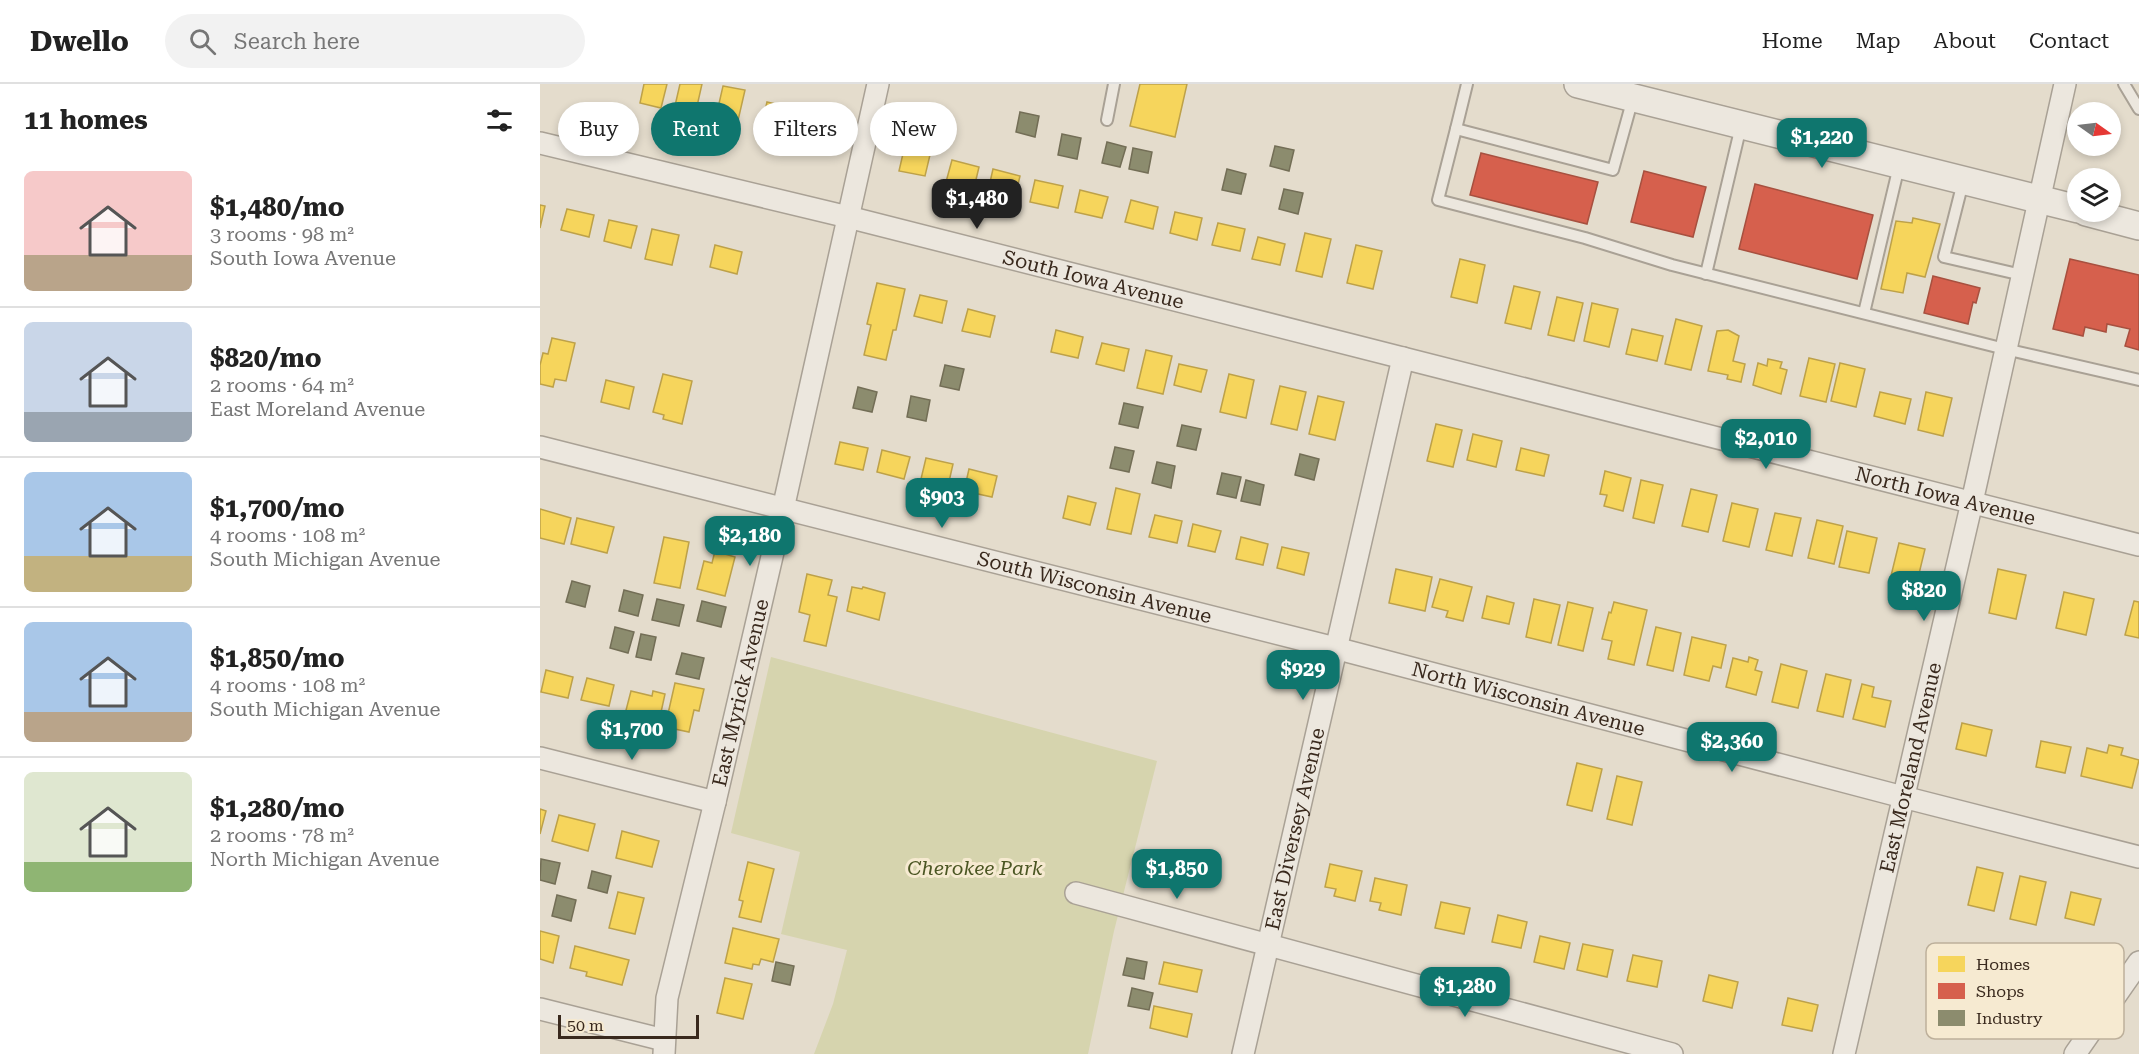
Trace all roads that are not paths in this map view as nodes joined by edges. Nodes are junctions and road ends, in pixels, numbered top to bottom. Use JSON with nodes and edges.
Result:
{"nodes":[{"id":1,"x":878,"y":84,"type":"edge"},
{"id":2,"x":1114,"y":84,"type":"edge"},
{"id":3,"x":1467,"y":84,"type":"edge"},
{"id":4,"x":1578,"y":84,"type":"edge"},
{"id":5,"x":2065,"y":84,"type":"edge"},
{"id":6,"x":2124,"y":84,"type":"edge"},
{"id":7,"x":1633,"y":98,"type":"junction"},
{"id":8,"x":2139,"y":109,"type":"edge"},
{"id":9,"x":1107,"y":120,"type":"dead end"},
{"id":10,"x":1742,"y":126,"type":"junction"},
{"id":11,"x":1456,"y":129,"type":"junction"},
{"id":12,"x":540,"y":143,"type":"edge"},
{"id":13,"x":1899,"y":166,"type":"junction"},
{"id":14,"x":1964,"y":182,"type":"junction"},
{"id":15,"x":2039,"y":199,"type":"junction"},
{"id":16,"x":2067,"y":206,"type":"edge"},
{"id":17,"x":848,"y":217,"type":"junction"},
{"id":18,"x":2121,"y":221,"type":"edge"},
{"id":19,"x":2139,"y":226,"type":"edge"},
{"id":20,"x":1706,"y":274,"type":"junction"},
{"id":21,"x":2022,"y":275,"type":"junction"},
{"id":22,"x":1864,"y":313,"type":"junction"},
{"id":23,"x":2005,"y":349,"type":"junction"},
{"id":24,"x":1403,"y":358,"type":"junction"},
{"id":25,"x":2139,"y":380,"type":"edge"},
{"id":26,"x":540,"y":447,"type":"edge"},
{"id":27,"x":1972,"y":502,"type":"junction"},
{"id":28,"x":783,"y":509,"type":"junction"},
{"id":29,"x":2139,"y":544,"type":"edge"},
{"id":30,"x":1335,"y":648,"type":"junction"},
{"id":31,"x":540,"y":758,"type":"edge"},
{"id":32,"x":1903,"y":798,"type":"junction"},
{"id":33,"x":716,"y":802,"type":"junction"},
{"id":34,"x":2139,"y":857,"type":"edge"},
{"id":35,"x":1076,"y":893,"type":"dead end"},
{"id":36,"x":1268,"y":946,"type":"junction"},
{"id":37,"x":2139,"y":962,"type":"edge"},
{"id":38,"x":2124,"y":984,"type":"edge"},
{"id":39,"x":540,"y":1009,"type":"edge"},
{"id":40,"x":2085,"y":1039,"type":"edge"},
{"id":41,"x":664,"y":1047,"type":"edge"},
{"id":42,"x":1622,"y":1047,"type":"edge"},
{"id":43,"x":1243,"y":1054,"type":"edge"},
{"id":44,"x":1672,"y":1054,"type":"edge"},
{"id":45,"x":1844,"y":1054,"type":"edge"},
{"id":46,"x":2075,"y":1054,"type":"edge"}],
"edges":[{"from":1,"to":17,"type":"street","name":"East Myrick Avenue"},
{"from":2,"to":9,"type":"lane"},
{"from":3,"to":11,"type":"lane"},
{"from":4,"to":7,"type":"street"},
{"from":5,"to":15,"type":"street","name":"East Moreland Avenue"},
{"from":6,"to":8,"type":"lane"},
{"from":7,"to":10,"type":"street"},
{"from":7,"to":11,"type":"lane"},
{"from":10,"to":13,"type":"street"},
{"from":10,"to":20,"type":"lane"},
{"from":11,"to":20,"type":"lane"},
{"from":12,"to":17,"type":"street","name":"South Iowa Avenue"},
{"from":13,"to":14,"type":"street"},
{"from":13,"to":22,"type":"lane"},
{"from":14,"to":15,"type":"street"},
{"from":14,"to":21,"type":"lane"},
{"from":15,"to":16,"type":"street"},
{"from":15,"to":21,"type":"street","name":"East Moreland Avenue"},
{"from":17,"to":24,"type":"street","name":"South Iowa Avenue"},
{"from":17,"to":28,"type":"street","name":"East Myrick Avenue"},
{"from":18,"to":19,"type":"street"},
{"from":20,"to":22,"type":"lane"},
{"from":21,"to":23,"type":"street","name":"East Moreland Avenue"},
{"from":22,"to":23,"type":"lane"},
{"from":23,"to":25,"type":"lane"},
{"from":23,"to":27,"type":"street","name":"East Moreland Avenue"},
{"from":24,"to":27,"type":"street","name":"North Iowa Avenue"},
{"from":24,"to":30,"type":"street","name":"East Diversey Avenue"},
{"from":26,"to":28,"type":"street","name":"South Wisconsin Avenue"},
{"from":27,"to":29,"type":"street","name":"North Iowa Avenue"},
{"from":27,"to":32,"type":"street","name":"East Moreland Avenue"},
{"from":28,"to":30,"type":"street","name":"South Wisconsin Avenue"},
{"from":28,"to":33,"type":"street","name":"East Myrick Avenue"},
{"from":30,"to":32,"type":"street","name":"North Wisconsin Avenue"},
{"from":30,"to":36,"type":"street","name":"East Diversey Avenue"},
{"from":31,"to":33,"type":"street"},
{"from":32,"to":34,"type":"street","name":"North Wisconsin Avenue"},
{"from":32,"to":45,"type":"street","name":"East Moreland Avenue"},
{"from":33,"to":41,"type":"street","name":"East Myrick Avenue"},
{"from":35,"to":36,"type":"street"},
{"from":36,"to":42,"type":"street"},
{"from":36,"to":43,"type":"street","name":"East Diversey Avenue"},
{"from":37,"to":38,"type":"street"},
{"from":39,"to":41,"type":"street"},
{"from":40,"to":46,"type":"street"},
{"from":42,"to":44,"type":"street"}]}
